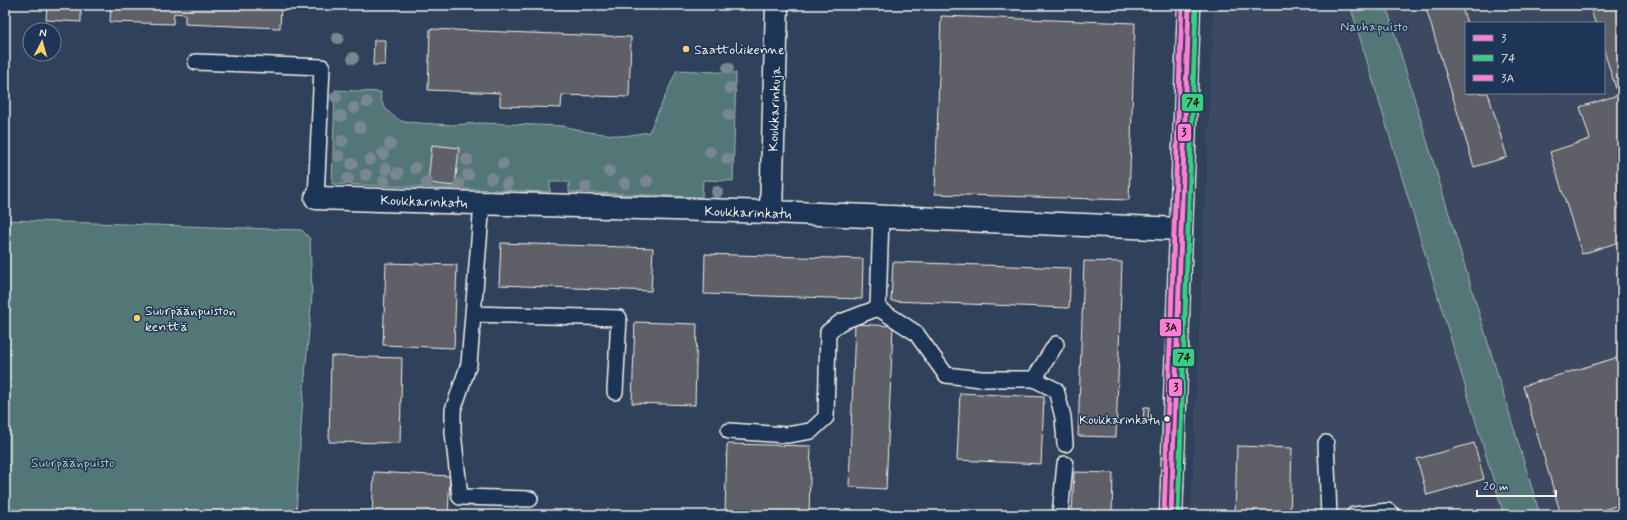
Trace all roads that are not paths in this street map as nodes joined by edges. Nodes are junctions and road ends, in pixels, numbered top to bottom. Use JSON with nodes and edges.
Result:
{"nodes":[{"id":1,"x":778,"y":5,"type":"edge"},
{"id":2,"x":1189,"y":5,"type":"edge"},
{"id":3,"x":196,"y":62,"type":"dead end"},
{"id":4,"x":316,"y":198,"type":"joint"},
{"id":5,"x":482,"y":203,"type":"junction"},
{"id":6,"x":770,"y":212,"type":"junction"},
{"id":7,"x":881,"y":217,"type":"junction"},
{"id":8,"x":1180,"y":229,"type":"junction"},
{"id":9,"x":878,"y":308,"type":"junction"},
{"id":10,"x":473,"y":314,"type":"junction"},
{"id":11,"x":1056,"y":344,"type":"dead end"},
{"id":12,"x":1034,"y":379,"type":"junction"},
{"id":13,"x":615,"y":392,"type":"dead end"},
{"id":14,"x":729,"y":431,"type":"dead end"},
{"id":15,"x":1326,"y":443,"type":"dead end"},
{"id":16,"x":1065,"y":444,"type":"dead end"},
{"id":17,"x":1065,"y":464,"type":"dead end"},
{"id":18,"x":530,"y":499,"type":"dead end"},
{"id":19,"x":1060,"y":515,"type":"edge"},
{"id":20,"x":1171,"y":515,"type":"edge"},
{"id":21,"x":1329,"y":515,"type":"edge"},
{"id":22,"x":1354,"y":515,"type":"edge"},
{"id":23,"x":1393,"y":515,"type":"edge"}],
"edges":[{"from":1,"to":6,"type":"street","name":"Koukkarinkuja"},
{"from":2,"to":8,"type":"street"},
{"from":3,"to":4,"type":"lane"},
{"from":4,"to":5,"type":"street","name":"Koukkarinkatu"},
{"from":5,"to":6,"type":"street","name":"Koukkarinkatu"},
{"from":5,"to":10,"type":"lane"},
{"from":6,"to":7,"type":"street","name":"Koukkarinkatu"},
{"from":7,"to":8,"type":"street","name":"Koukkarinkatu"},
{"from":7,"to":9,"type":"lane"},
{"from":8,"to":20,"type":"street"},
{"from":9,"to":12,"type":"lane"},
{"from":9,"to":14,"type":"lane"},
{"from":10,"to":13,"type":"lane"},
{"from":10,"to":18,"type":"lane"},
{"from":11,"to":12,"type":"lane"},
{"from":12,"to":16,"type":"lane"},
{"from":15,"to":21,"type":"lane"},
{"from":17,"to":19,"type":"lane"},
{"from":22,"to":23,"type":"lane"}]}
